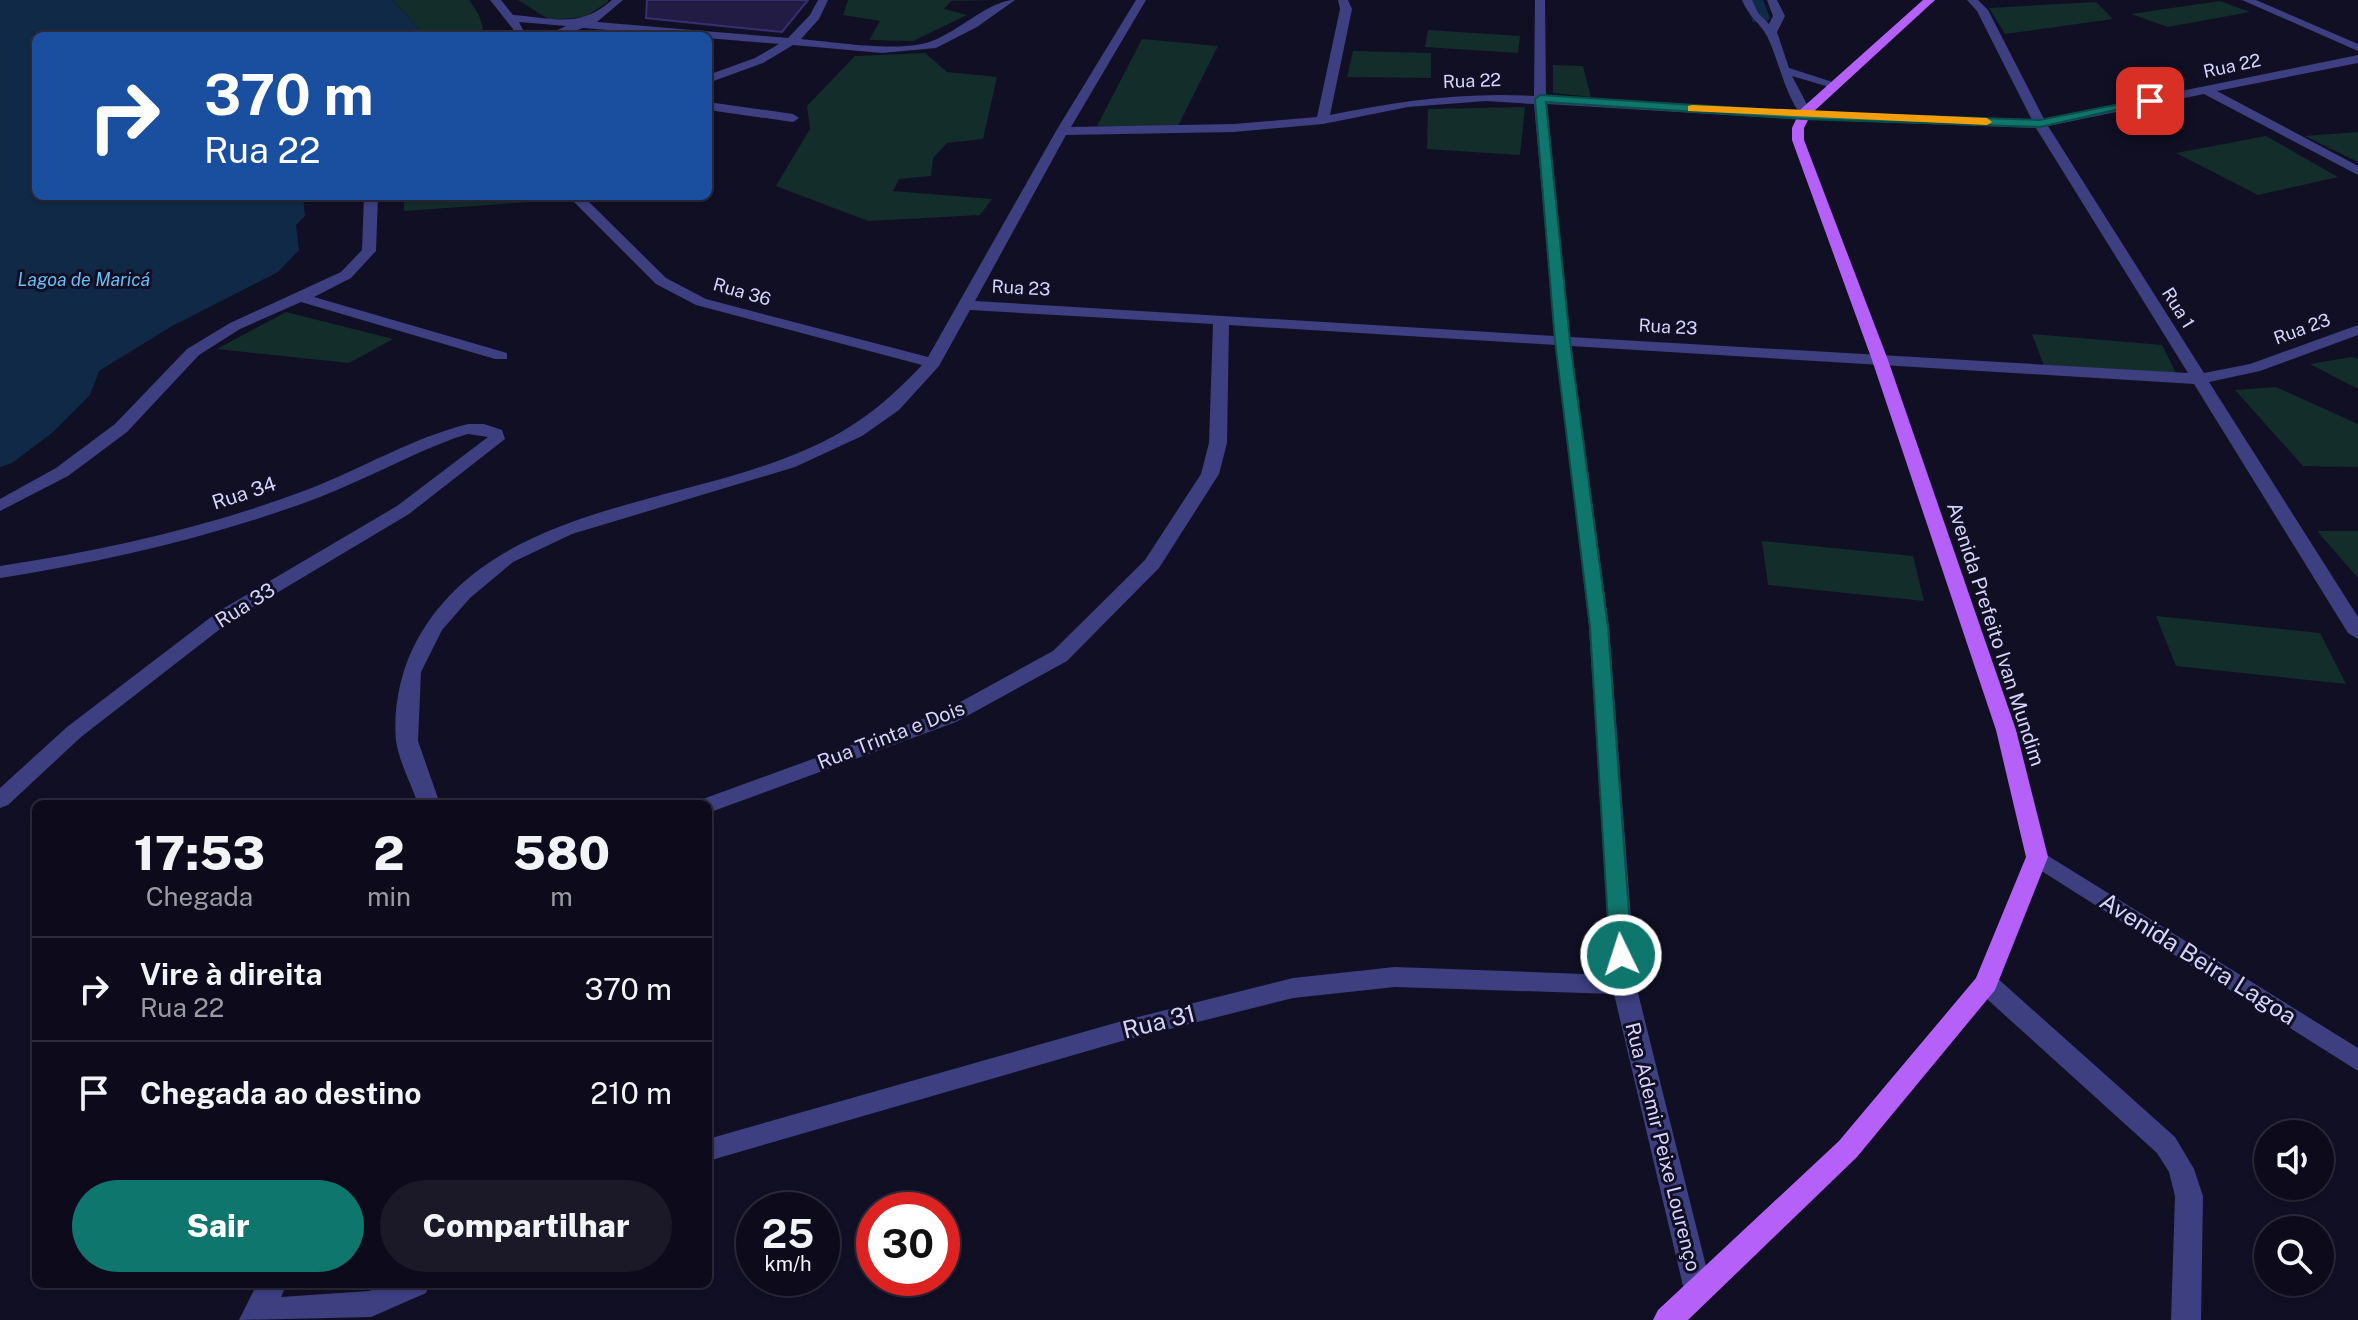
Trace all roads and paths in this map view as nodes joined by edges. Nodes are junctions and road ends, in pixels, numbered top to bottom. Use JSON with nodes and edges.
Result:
{"nodes":[{"id":1,"x":495,"y":0,"type":"edge"},
{"id":2,"x":618,"y":0,"type":"edge"},
{"id":3,"x":823,"y":0,"type":"edge"},
{"id":4,"x":1010,"y":0,"type":"edge"},
{"id":5,"x":1141,"y":0,"type":"edge"},
{"id":6,"x":1343,"y":0,"type":"edge"},
{"id":7,"x":1540,"y":0,"type":"edge"},
{"id":8,"x":1747,"y":0,"type":"edge"},
{"id":9,"x":1772,"y":0,"type":"edge"},
{"id":10,"x":1930,"y":0,"type":"edge"},
{"id":11,"x":1972,"y":0,"type":"edge"},
{"id":12,"x":2247,"y":0,"type":"edge"},
{"id":13,"x":509,"y":18,"type":"junction"},
{"id":14,"x":583,"y":24,"type":"junction"},
{"id":15,"x":519,"y":32,"type":"edge"},
{"id":16,"x":562,"y":32,"type":"edge"},
{"id":17,"x":697,"y":32,"type":"edge"},
{"id":18,"x":1771,"y":32,"type":"junction"},
{"id":19,"x":712,"y":33,"type":"edge"},
{"id":20,"x":796,"y":39,"type":"junction"},
{"id":21,"x":2358,"y":48,"type":"edge"},
{"id":22,"x":2358,"y":59,"type":"edge"},
{"id":23,"x":1784,"y":70,"type":"junction"},
{"id":24,"x":712,"y":78,"type":"edge"},
{"id":25,"x":1836,"y":85,"type":"junction"},
{"id":26,"x":2205,"y":90,"type":"junction"},
{"id":27,"x":1540,"y":99,"type":"junction"},
{"id":28,"x":712,"y":107,"type":"edge"},
{"id":29,"x":1804,"y":114,"type":"junction"},
{"id":30,"x":793,"y":118,"type":"dead end"},
{"id":31,"x":1323,"y":120,"type":"junction"},
{"id":32,"x":2040,"y":124,"type":"junction"},
{"id":33,"x":1062,"y":131,"type":"junction"},
{"id":34,"x":2358,"y":171,"type":"edge"},
{"id":35,"x":371,"y":200,"type":"edge"},
{"id":36,"x":579,"y":200,"type":"edge"},
{"id":37,"x":302,"y":298,"type":"junction"},
{"id":38,"x":967,"y":305,"type":"junction"},
{"id":39,"x":1221,"y":320,"type":"junction"},
{"id":40,"x":2358,"y":330,"type":"edge"},
{"id":41,"x":1563,"y":341,"type":"junction"},
{"id":42,"x":501,"y":356,"type":"dead end"},
{"id":43,"x":1880,"y":360,"type":"junction"},
{"id":44,"x":933,"y":363,"type":"junction"},
{"id":45,"x":2199,"y":379,"type":"junction"},
{"id":46,"x":492,"y":430,"type":"joint"},
{"id":47,"x":0,"y":506,"type":"edge"},
{"id":48,"x":0,"y":572,"type":"edge"},
{"id":49,"x":2358,"y":633,"type":"edge"},
{"id":50,"x":0,"y":800,"type":"edge"},
{"id":51,"x":428,"y":800,"type":"edge"},
{"id":52,"x":712,"y":804,"type":"edge"},
{"id":53,"x":2037,"y":857,"type":"junction"},
{"id":54,"x":1986,"y":983,"type":"junction"},
{"id":55,"x":1624,"y":985,"type":"junction"},
{"id":56,"x":2358,"y":1061,"type":"edge"},
{"id":57,"x":712,"y":1149,"type":"edge"},
{"id":58,"x":271,"y":1288,"type":"edge"},
{"id":59,"x":407,"y":1288,"type":"edge"},
{"id":60,"x":1698,"y":1290,"type":"junction"},
{"id":61,"x":254,"y":1316,"type":"edge"},
{"id":62,"x":1668,"y":1320,"type":"edge"},
{"id":63,"x":2186,"y":1320,"type":"edge"}],
"edges":[{"from":1,"to":13,"type":"street"},
{"from":2,"to":14,"type":"street"},
{"from":3,"to":20,"type":"street"},
{"from":4,"to":20,"type":"street"},
{"from":5,"to":33,"type":"street"},
{"from":6,"to":31,"type":"street"},
{"from":7,"to":27,"type":"street","name":"Rua Ademir Peixe Lourenço"},
{"from":8,"to":18,"type":"street"},
{"from":9,"to":18,"type":"street"},
{"from":10,"to":25,"type":"main road"},
{"from":11,"to":32,"type":"street","name":"Rua 1"},
{"from":12,"to":21,"type":"street"},
{"from":13,"to":14,"type":"street"},
{"from":13,"to":15,"type":"street"},
{"from":14,"to":16,"type":"street"},
{"from":14,"to":17,"type":"street"},
{"from":18,"to":23,"type":"street"},
{"from":19,"to":20,"type":"street"},
{"from":20,"to":24,"type":"street"},
{"from":22,"to":26,"type":"street","name":"Rua 22"},
{"from":23,"to":25,"type":"street"},
{"from":23,"to":29,"type":"street"},
{"from":25,"to":29,"type":"main road"},
{"from":26,"to":32,"type":"street","name":"Rua 22"},
{"from":26,"to":34,"type":"street"},
{"from":27,"to":29,"type":"street","name":"Rua 22"},
{"from":27,"to":31,"type":"street","name":"Rua 22"},
{"from":27,"to":41,"type":"street","name":"Rua Ademir Peixe Lourenço"},
{"from":28,"to":30,"type":"street"},
{"from":29,"to":32,"type":"street","name":"Rua 22"},
{"from":29,"to":43,"type":"main road","name":"Avenida Prefeito Ivan Mundim"},
{"from":31,"to":33,"type":"street","name":"Rua 22"},
{"from":32,"to":45,"type":"street","name":"Rua 1"},
{"from":33,"to":38,"type":"street"},
{"from":35,"to":37,"type":"street"},
{"from":36,"to":44,"type":"street","name":"Rua 36"},
{"from":37,"to":42,"type":"street"},
{"from":37,"to":47,"type":"street"},
{"from":38,"to":39,"type":"street","name":"Rua 23"},
{"from":38,"to":44,"type":"street"},
{"from":39,"to":41,"type":"street","name":"Rua 23"},
{"from":39,"to":52,"type":"street","name":"Rua Trinta e Dois"},
{"from":40,"to":45,"type":"street","name":"Rua 23"},
{"from":41,"to":43,"type":"street","name":"Rua 23"},
{"from":41,"to":55,"type":"street","name":"Rua Ademir Peixe Lourenço"},
{"from":43,"to":45,"type":"street","name":"Rua 23"},
{"from":43,"to":53,"type":"main road","name":"Avenida Prefeito Ivan Mundim"},
{"from":44,"to":51,"type":"street"},
{"from":45,"to":49,"type":"street","name":"Rua 1"},
{"from":46,"to":48,"type":"street","name":"Rua 34"},
{"from":46,"to":50,"type":"street","name":"Rua 33"},
{"from":53,"to":54,"type":"main road"},
{"from":53,"to":56,"type":"street","name":"Avenida Beira Lagoa"},
{"from":54,"to":60,"type":"main road"},
{"from":54,"to":63,"type":"street"},
{"from":55,"to":57,"type":"street","name":"Rua 31"},
{"from":55,"to":60,"type":"street","name":"Rua Ademir Peixe Lourenço"},
{"from":58,"to":61,"type":"street"},
{"from":59,"to":61,"type":"street"},
{"from":60,"to":62,"type":"main road"}]}
